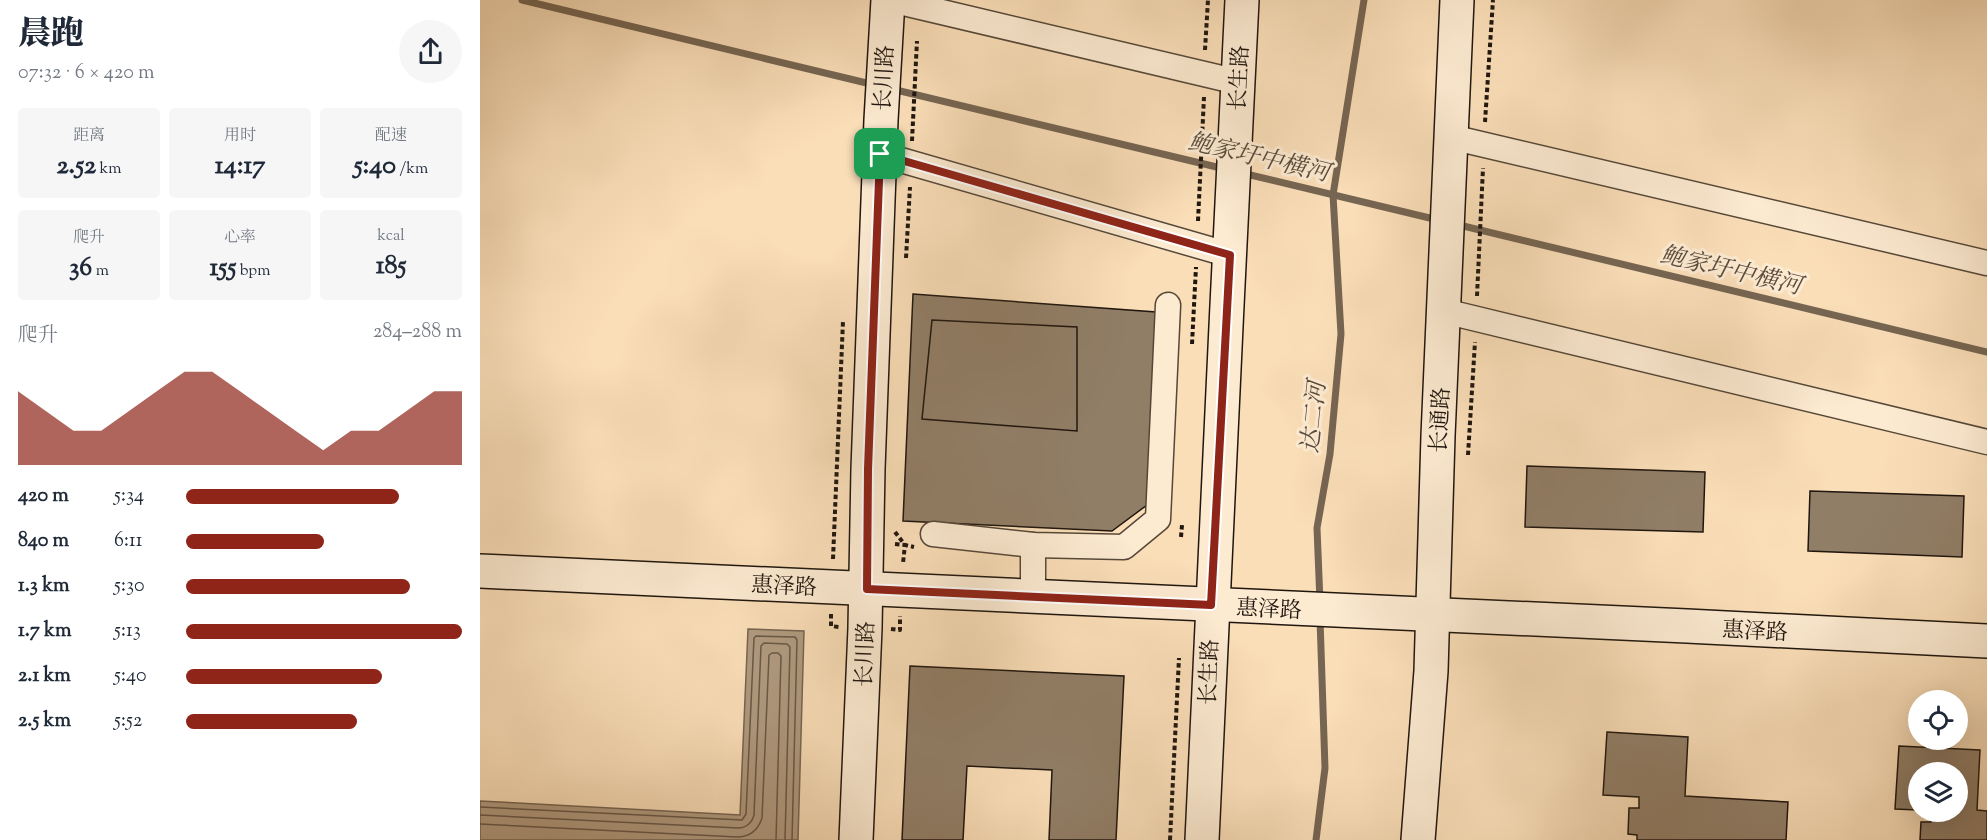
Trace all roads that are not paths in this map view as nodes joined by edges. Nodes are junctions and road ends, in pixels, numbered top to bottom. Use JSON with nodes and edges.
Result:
{"nodes":[{"id":1,"x":890,"y":0,"type":"edge"},
{"id":2,"x":1242,"y":0,"type":"edge"},
{"id":3,"x":1457,"y":0,"type":"edge"},
{"id":4,"x":1237,"y":97,"type":"junction"},
{"id":5,"x":1451,"y":147,"type":"junction"},
{"id":6,"x":896,"y":159,"type":"junction"},
{"id":7,"x":1230,"y":255,"type":"junction"},
{"id":8,"x":1987,"y":263,"type":"edge"},
{"id":9,"x":1445,"y":297,"type":"junction"},
{"id":10,"x":1168,"y":305,"type":"dead end"},
{"id":11,"x":1987,"y":442,"type":"edge"},
{"id":12,"x":927,"y":541,"type":"road end"},
{"id":13,"x":1033,"y":544,"type":"junction"},
{"id":14,"x":480,"y":571,"type":"edge"},
{"id":15,"x":867,"y":589,"type":"junction"},
{"id":16,"x":1033,"y":597,"type":"junction"},
{"id":17,"x":1211,"y":605,"type":"junction"},
{"id":18,"x":1434,"y":615,"type":"junction"},
{"id":19,"x":1987,"y":641,"type":"edge"},
{"id":20,"x":856,"y":840,"type":"edge"},
{"id":21,"x":1202,"y":840,"type":"edge"},
{"id":22,"x":1418,"y":840,"type":"edge"}],
"edges":[{"from":1,"to":4,"type":"street"},
{"from":1,"to":6,"type":"street","name":"长川路"},
{"from":2,"to":4,"type":"street","name":"长生路"},
{"from":3,"to":5,"type":"street","name":"长通路"},
{"from":4,"to":7,"type":"street","name":"长生路"},
{"from":5,"to":8,"type":"street"},
{"from":5,"to":9,"type":"street","name":"长通路"},
{"from":6,"to":7,"type":"street"},
{"from":6,"to":15,"type":"street","name":"长川路"},
{"from":7,"to":17,"type":"street","name":"长生路"},
{"from":9,"to":11,"type":"street"},
{"from":9,"to":18,"type":"street","name":"长通路"},
{"from":10,"to":13,"type":"street"},
{"from":12,"to":13,"type":"street"},
{"from":13,"to":16,"type":"street"},
{"from":14,"to":15,"type":"street","name":"惠泽路"},
{"from":15,"to":16,"type":"street","name":"惠泽路"},
{"from":15,"to":20,"type":"street","name":"长川路"},
{"from":16,"to":17,"type":"street","name":"惠泽路"},
{"from":17,"to":18,"type":"street","name":"惠泽路"},
{"from":17,"to":21,"type":"street","name":"长生路"},
{"from":18,"to":19,"type":"street","name":"惠泽路"},
{"from":18,"to":22,"type":"street","name":"长通路"}]}
